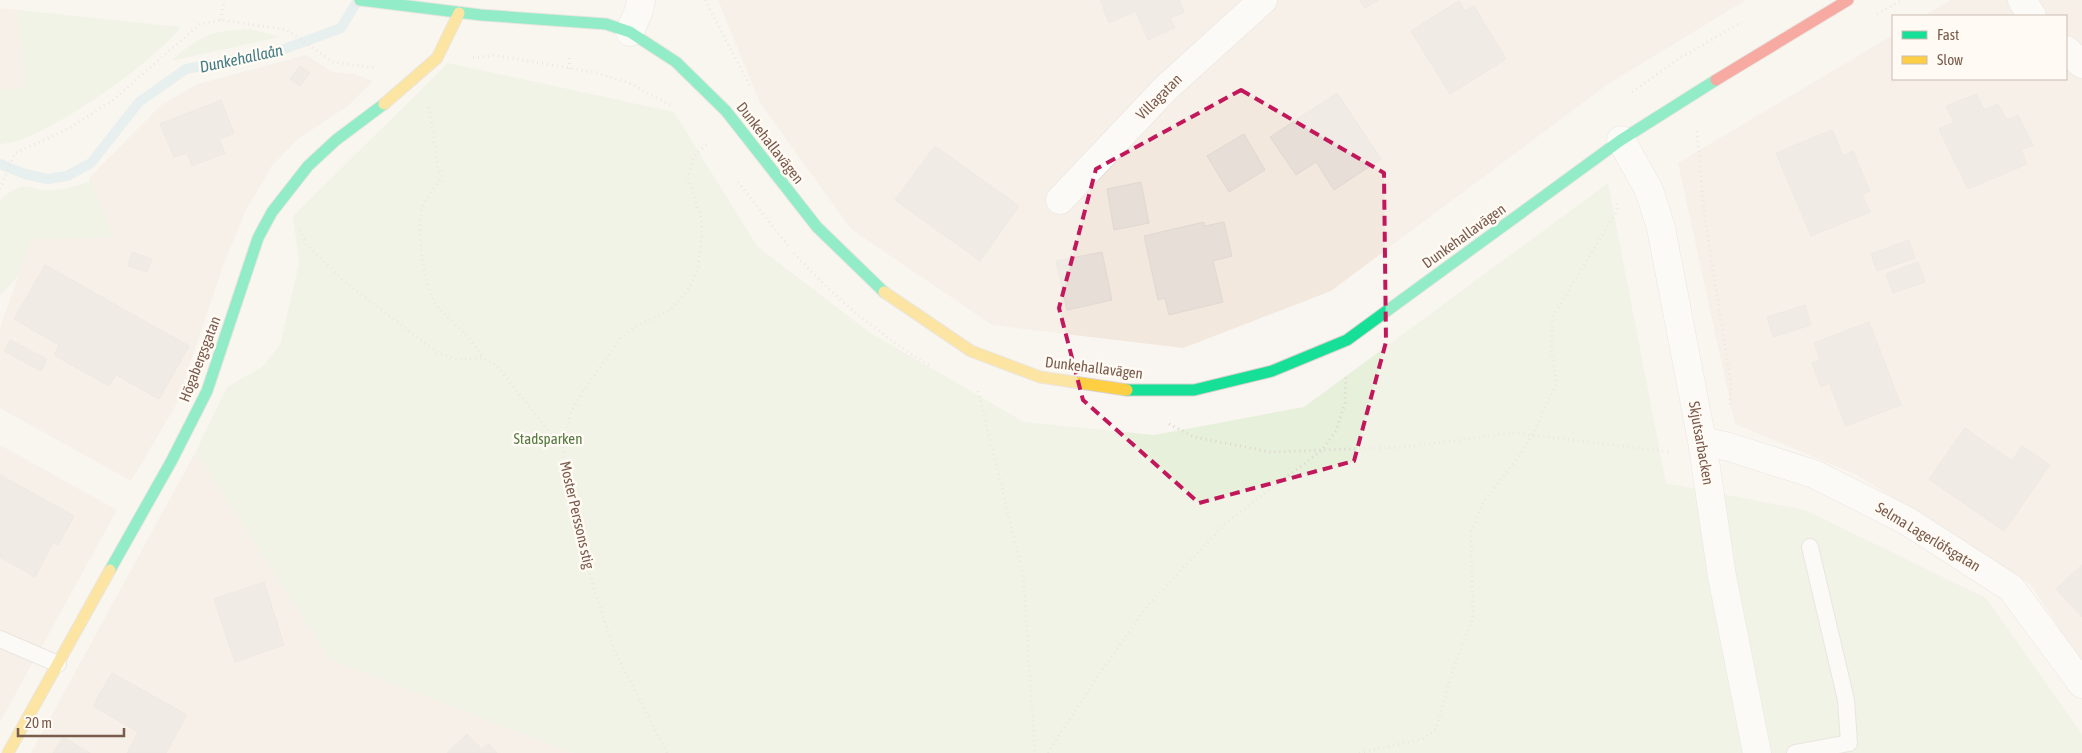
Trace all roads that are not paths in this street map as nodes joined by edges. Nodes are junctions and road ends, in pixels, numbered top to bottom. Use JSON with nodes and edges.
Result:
{"nodes":[{"id":1,"x":360,"y":0,"type":"edge"},
{"id":2,"x":641,"y":0,"type":"edge"},
{"id":3,"x":1262,"y":0,"type":"edge"},
{"id":4,"x":1848,"y":0,"type":"edge"},
{"id":5,"x":2022,"y":0,"type":"edge"},
{"id":6,"x":459,"y":13,"type":"junction"},
{"id":7,"x":2031,"y":15,"type":"edge"},
{"id":8,"x":630,"y":32,"type":"junction"},
{"id":9,"x":2067,"y":51,"type":"edge"},
{"id":10,"x":2082,"y":64,"type":"edge"},
{"id":11,"x":1621,"y":140,"type":"junction"},
{"id":12,"x":1060,"y":200,"type":"dead end"},
{"id":13,"x":1702,"y":441,"type":"junction"},
{"id":14,"x":1810,"y":547,"type":"dead end"},
{"id":15,"x":0,"y":639,"type":"edge"},
{"id":16,"x":58,"y":664,"type":"junction"},
{"id":17,"x":2082,"y":684,"type":"edge"},
{"id":18,"x":8,"y":753,"type":"edge"},
{"id":19,"x":1757,"y":753,"type":"edge"},
{"id":20,"x":1795,"y":753,"type":"edge"}],
"edges":[{"from":1,"to":6,"type":"street","name":"Dunkehallavägen"},
{"from":2,"to":8,"type":"street"},
{"from":3,"to":12,"type":"street","name":"Villagatan"},
{"from":4,"to":11,"type":"street","name":"Dunkehallavägen"},
{"from":5,"to":7,"type":"street"},
{"from":6,"to":8,"type":"street","name":"Dunkehallavägen"},
{"from":6,"to":16,"type":"street","name":"Högabergsgatan"},
{"from":8,"to":11,"type":"street","name":"Dunkehallavägen"},
{"from":9,"to":10,"type":"street"},
{"from":11,"to":13,"type":"street","name":"Skjutsarbacken"},
{"from":13,"to":17,"type":"street","name":"Selma Lagerlöfsgatan"},
{"from":13,"to":19,"type":"street","name":"Skjutsarbacken"},
{"from":14,"to":20,"type":"lane"},
{"from":15,"to":16,"type":"lane"},
{"from":16,"to":18,"type":"street","name":"Högabergsgatan"}]}
